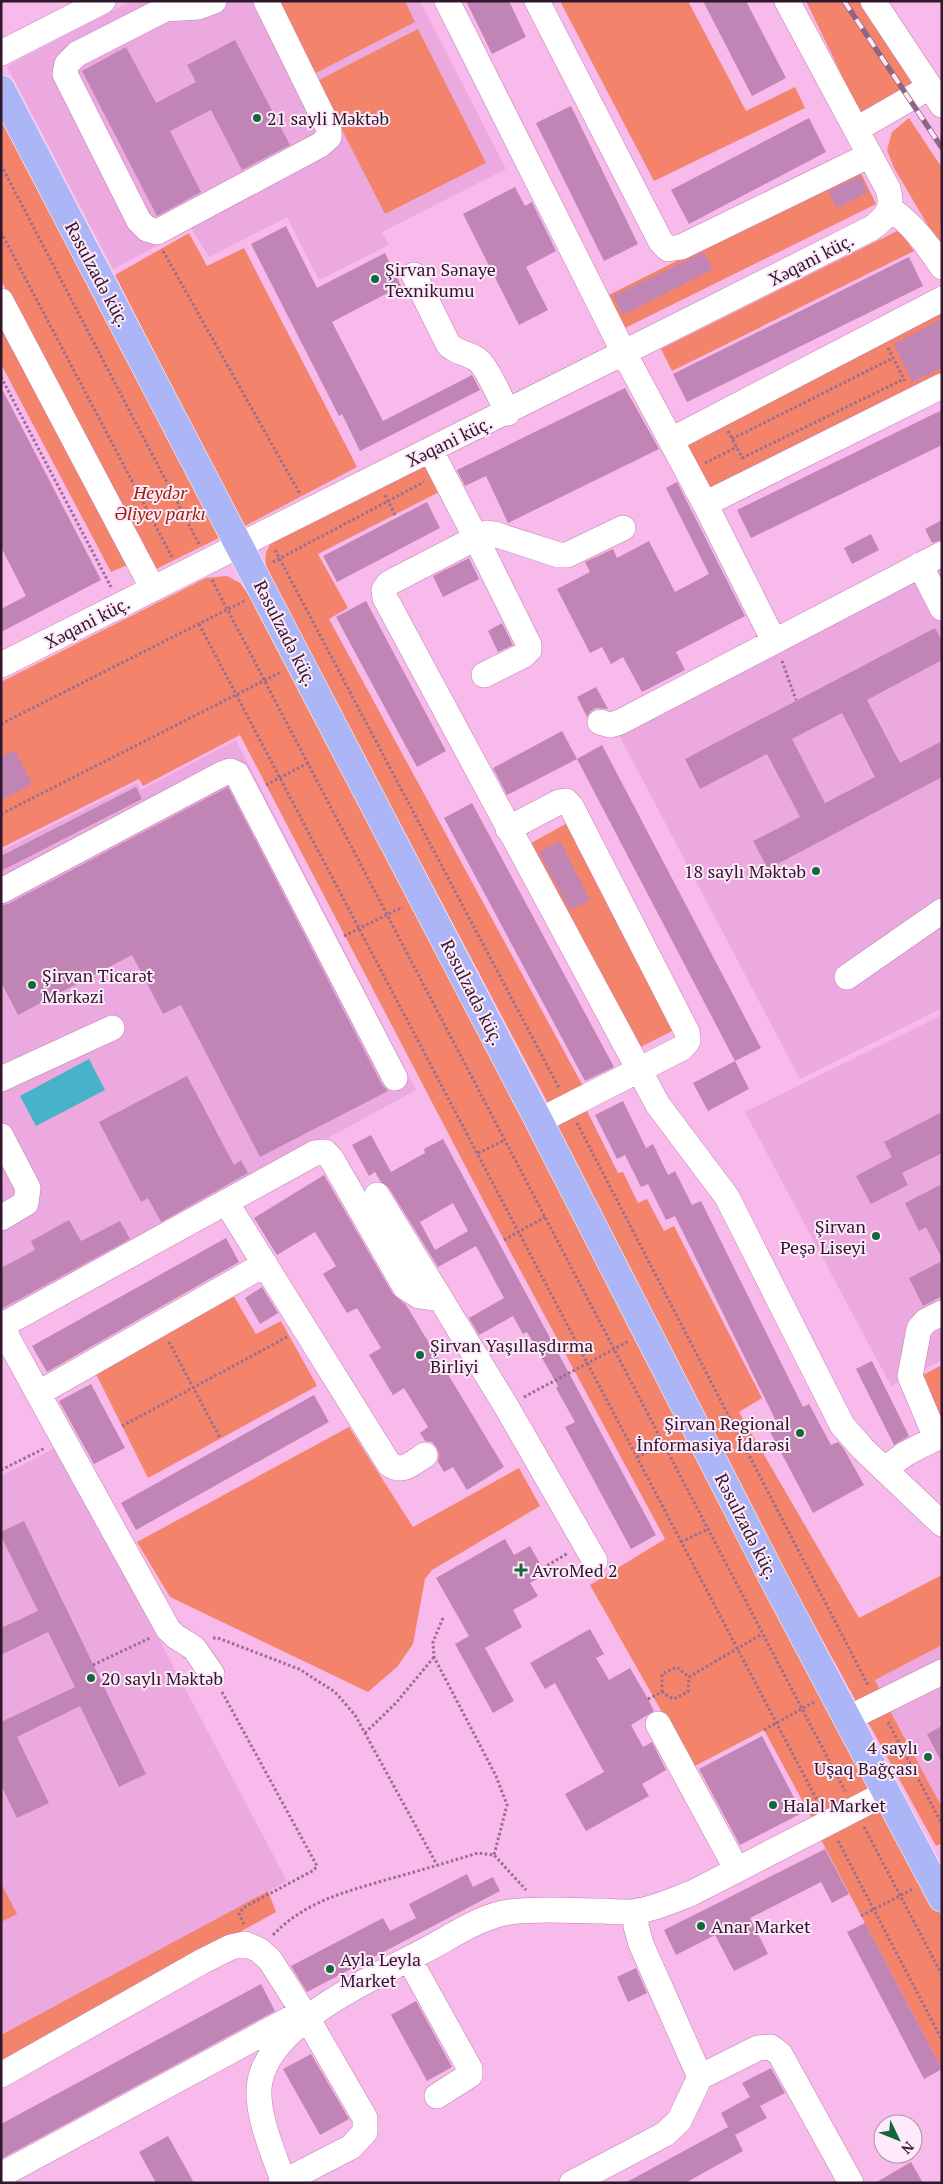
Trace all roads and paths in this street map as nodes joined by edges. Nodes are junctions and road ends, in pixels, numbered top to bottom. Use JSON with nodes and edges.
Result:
{"nodes":[{"id":1,"x":214,"y":1,"type":"edge"},
{"id":2,"x":266,"y":1,"type":"edge"},
{"id":3,"x":446,"y":1,"type":"edge"},
{"id":4,"x":538,"y":1,"type":"edge"},
{"id":5,"x":787,"y":1,"type":"edge"},
{"id":6,"x":874,"y":1,"type":"edge"},
{"id":7,"x":97,"y":3,"type":"edge"},
{"id":8,"x":1,"y":53,"type":"edge"},
{"id":9,"x":1,"y":88,"type":"edge"},
{"id":10,"x":936,"y":96,"type":"edge"},
{"id":11,"x":856,"y":129,"type":"junction"},
{"id":12,"x":870,"y":154,"type":"junction"},
{"id":13,"x":1,"y":166,"type":"edge"},
{"id":14,"x":891,"y":208,"type":"junction"},
{"id":15,"x":1,"y":232,"type":"edge"},
{"id":16,"x":162,"y":248,"type":"dead end"},
{"id":17,"x":942,"y":267,"type":"edge"},
{"id":18,"x":414,"y":276,"type":"dead end"},
{"id":19,"x":942,"y":299,"type":"edge"},
{"id":20,"x":1,"y":301,"type":"edge"},
{"id":21,"x":886,"y":344,"type":"dead end"},
{"id":22,"x":624,"y":353,"type":"junction"},
{"id":23,"x":893,"y":358,"type":"junction"},
{"id":24,"x":1,"y":377,"type":"edge"},
{"id":25,"x":904,"y":379,"type":"junction"},
{"id":26,"x":907,"y":386,"type":"dead end"},
{"id":27,"x":942,"y":386,"type":"edge"},
{"id":28,"x":508,"y":413,"type":"junction"},
{"id":29,"x":726,"y":426,"type":"dead end"},
{"id":30,"x":732,"y":438,"type":"junction"},
{"id":31,"x":671,"y":440,"type":"junction"},
{"id":32,"x":737,"y":448,"type":"junction"},
{"id":33,"x":431,"y":451,"type":"junction"},
{"id":34,"x":742,"y":458,"type":"junction"},
{"id":35,"x":702,"y":464,"type":"dead end"},
{"id":36,"x":746,"y":464,"type":"dead end"},
{"id":37,"x":426,"y":482,"type":"dead end"},
{"id":38,"x":384,"y":493,"type":"dead end"},
{"id":39,"x":301,"y":496,"type":"dead end"},
{"id":40,"x":388,"y":501,"type":"junction"},
{"id":41,"x":705,"y":504,"type":"junction"},
{"id":42,"x":395,"y":515,"type":"dead end"},
{"id":43,"x":623,"y":528,"type":"dead end"},
{"id":44,"x":476,"y":538,"type":"junction"},
{"id":45,"x":272,"y":542,"type":"dead end"},
{"id":46,"x":240,"y":545,"type":"junction"},
{"id":47,"x":201,"y":547,"type":"dead end"},
{"id":48,"x":942,"y":554,"type":"edge"},
{"id":49,"x":280,"y":559,"type":"junction"},
{"id":50,"x":173,"y":560,"type":"dead end"},
{"id":51,"x":920,"y":565,"type":"junction"},
{"id":52,"x":266,"y":566,"type":"dead end"},
{"id":53,"x":211,"y":577,"type":"dead end"},
{"id":54,"x":153,"y":589,"type":"junction"},
{"id":55,"x":251,"y":598,"type":"dead end"},
{"id":56,"x":120,"y":605,"type":"junction"},
{"id":57,"x":942,"y":608,"type":"edge"},
{"id":58,"x":228,"y":609,"type":"junction"},
{"id":59,"x":199,"y":624,"type":"junction"},
{"id":60,"x":774,"y":642,"type":"junction"},
{"id":61,"x":1,"y":665,"type":"edge"},
{"id":62,"x":288,"y":668,"type":"dead end"},
{"id":63,"x":484,"y":675,"type":"dead end"},
{"id":64,"x":264,"y":680,"type":"junction"},
{"id":65,"x":237,"y":694,"type":"junction"},
{"id":66,"x":796,"y":700,"type":"dead end"},
{"id":67,"x":600,"y":722,"type":"dead end"},
{"id":68,"x":1,"y":724,"type":"edge"},
{"id":69,"x":308,"y":763,"type":"junction"},
{"id":70,"x":281,"y":777,"type":"junction"},
{"id":71,"x":266,"y":785,"type":"dead end"},
{"id":72,"x":1,"y":814,"type":"edge"},
{"id":73,"x":508,"y":829,"type":"junction"},
{"id":74,"x":1,"y":891,"type":"edge"},
{"id":75,"x":404,"y":906,"type":"dead end"},
{"id":76,"x":942,"y":911,"type":"edge"},
{"id":77,"x":387,"y":915,"type":"junction"},
{"id":78,"x":360,"y":929,"type":"junction"},
{"id":79,"x":344,"y":936,"type":"dead end"},
{"id":80,"x":847,"y":977,"type":"dead end"},
{"id":81,"x":112,"y":1028,"type":"dead end"},
{"id":82,"x":638,"y":1070,"type":"junction"},
{"id":83,"x":2,"y":1075,"type":"edge"},
{"id":84,"x":395,"y":1078,"type":"dead end"},
{"id":85,"x":569,"y":1106,"type":"junction"},
{"id":86,"x":540,"y":1121,"type":"junction"},
{"id":87,"x":1,"y":1136,"type":"edge"},
{"id":88,"x":505,"y":1140,"type":"junction"},
{"id":89,"x":478,"y":1153,"type":"junction"},
{"id":90,"x":377,"y":1195,"type":"dead end"},
{"id":91,"x":226,"y":1202,"type":"junction"},
{"id":92,"x":546,"y":1217,"type":"junction"},
{"id":93,"x":1,"y":1218,"type":"edge"},
{"id":94,"x":519,"y":1232,"type":"junction"},
{"id":95,"x":504,"y":1240,"type":"dead end"},
{"id":96,"x":265,"y":1264,"type":"junction"},
{"id":97,"x":440,"y":1299,"type":"junction"},
{"id":98,"x":942,"y":1313,"type":"edge"},
{"id":99,"x":1,"y":1326,"type":"edge"},
{"id":100,"x":165,"y":1334,"type":"dead end"},
{"id":101,"x":289,"y":1336,"type":"dead end"},
{"id":102,"x":630,"y":1340,"type":"dead end"},
{"id":103,"x":614,"y":1349,"type":"junction"},
{"id":104,"x":587,"y":1363,"type":"junction"},
{"id":105,"x":194,"y":1388,"type":"junction"},
{"id":106,"x":39,"y":1394,"type":"junction"},
{"id":107,"x":506,"y":1406,"type":"junction"},
{"id":108,"x":122,"y":1426,"type":"dead end"},
{"id":109,"x":939,"y":1436,"type":"edge"},
{"id":110,"x":63,"y":1438,"type":"junction"},
{"id":111,"x":220,"y":1438,"type":"dead end"},
{"id":112,"x":664,"y":1444,"type":"junction"},
{"id":113,"x":425,"y":1455,"type":"dead end"},
{"id":114,"x":636,"y":1457,"type":"junction"},
{"id":115,"x":885,"y":1469,"type":"junction"},
{"id":116,"x":1,"y":1470,"type":"edge"},
{"id":117,"x":942,"y":1524,"type":"edge"},
{"id":118,"x":708,"y":1529,"type":"junction"},
{"id":119,"x":681,"y":1542,"type":"junction"},
{"id":120,"x":590,"y":1552,"type":"joint"},
{"id":121,"x":543,"y":1568,"type":"dead end"},
{"id":122,"x":443,"y":1618,"type":"dead end"},
{"id":123,"x":168,"y":1629,"type":"junction"},
{"id":124,"x":762,"y":1634,"type":"junction"},
{"id":125,"x":194,"y":1648,"type":"junction"},
{"id":126,"x":738,"y":1649,"type":"junction"},
{"id":127,"x":434,"y":1657,"type":"junction"},
{"id":128,"x":93,"y":1665,"type":"dead end"},
{"id":129,"x":942,"y":1672,"type":"edge"},
{"id":130,"x":212,"y":1674,"type":"joint"},
{"id":131,"x":689,"y":1677,"type":"junction"},
{"id":132,"x":662,"y":1692,"type":"junction"},
{"id":133,"x":648,"y":1699,"type":"dead end"},
{"id":134,"x":818,"y":1700,"type":"dead end"},
{"id":135,"x":878,"y":1704,"type":"junction"},
{"id":136,"x":801,"y":1709,"type":"junction"},
{"id":137,"x":847,"y":1719,"type":"junction"},
{"id":138,"x":777,"y":1723,"type":"junction"},
{"id":139,"x":658,"y":1724,"type":"dead end"},
{"id":140,"x":764,"y":1730,"type":"dead end"},
{"id":141,"x":365,"y":1733,"type":"junction"},
{"id":142,"x":886,"y":1793,"type":"junction"},
{"id":143,"x":855,"y":1809,"type":"junction"},
{"id":144,"x":828,"y":1823,"type":"junction"},
{"id":145,"x":942,"y":1824,"type":"edge"},
{"id":146,"x":494,"y":1855,"type":"junction"},
{"id":147,"x":437,"y":1865,"type":"junction"},
{"id":148,"x":737,"y":1870,"type":"junction"},
{"id":149,"x":916,"y":1887,"type":"dead end"},
{"id":150,"x":900,"y":1896,"type":"junction"},
{"id":151,"x":942,"y":1898,"type":"edge"},
{"id":152,"x":544,"y":1910,"type":"junction"},
{"id":153,"x":874,"y":1910,"type":"junction"},
{"id":154,"x":636,"y":1912,"type":"junction"},
{"id":155,"x":861,"y":1916,"type":"dead end"},
{"id":156,"x":252,"y":1947,"type":"junction"},
{"id":157,"x":410,"y":1959,"type":"junction"},
{"id":158,"x":942,"y":1975,"type":"edge"},
{"id":159,"x":305,"y":2015,"type":"junction"},
{"id":160,"x":942,"y":2040,"type":"edge"},
{"id":161,"x":1,"y":2075,"type":"edge"},
{"id":162,"x":700,"y":2077,"type":"junction"},
{"id":163,"x":438,"y":2096,"type":"dead end"},
{"id":164,"x":1,"y":2175,"type":"edge"},
{"id":165,"x":283,"y":2182,"type":"edge"},
{"id":166,"x":572,"y":2183,"type":"edge"},
{"id":167,"x":851,"y":2183,"type":"edge"}],
"edges":[{"from":1,"to":2,"type":"street"},
{"from":3,"to":22,"type":"street"},
{"from":4,"to":12,"type":"street"},
{"from":5,"to":11,"type":"street"},
{"from":6,"to":10,"type":"street"},
{"from":7,"to":8,"type":"street"},
{"from":9,"to":46,"type":"main road","name":"Rəsulzadə küç."},
{"from":10,"to":11,"type":"street"},
{"from":11,"to":12,"type":"street"},
{"from":12,"to":14,"type":"street"},
{"from":13,"to":47,"type":"path"},
{"from":14,"to":17,"type":"street"},
{"from":14,"to":22,"type":"street","name":"Xəqani küç."},
{"from":15,"to":50,"type":"path"},
{"from":16,"to":39,"type":"path"},
{"from":18,"to":28,"type":"street"},
{"from":19,"to":31,"type":"street"},
{"from":20,"to":54,"type":"street"},
{"from":21,"to":23,"type":"path"},
{"from":22,"to":28,"type":"street","name":"Xəqani küç."},
{"from":22,"to":31,"type":"street"},
{"from":23,"to":25,"type":"path"},
{"from":23,"to":30,"type":"path"},
{"from":24,"to":56,"type":"path"},
{"from":25,"to":26,"type":"path"},
{"from":25,"to":34,"type":"path"},
{"from":27,"to":41,"type":"street"},
{"from":28,"to":33,"type":"street","name":"Xəqani küç."},
{"from":29,"to":30,"type":"path"},
{"from":30,"to":32,"type":"path"},
{"from":31,"to":41,"type":"street"},
{"from":32,"to":34,"type":"path"},
{"from":32,"to":35,"type":"path"},
{"from":33,"to":44,"type":"street"},
{"from":33,"to":46,"type":"street","name":"Xəqani küç."},
{"from":34,"to":36,"type":"path"},
{"from":37,"to":40,"type":"path"},
{"from":38,"to":40,"type":"path"},
{"from":40,"to":42,"type":"path"},
{"from":40,"to":49,"type":"path"},
{"from":41,"to":60,"type":"street"},
{"from":43,"to":44,"type":"street"},
{"from":44,"to":63,"type":"street"},
{"from":44,"to":73,"type":"street"},
{"from":45,"to":49,"type":"path"},
{"from":46,"to":54,"type":"street","name":"Xəqani küç."},
{"from":46,"to":86,"type":"main road","name":"Rəsulzadə küç."},
{"from":48,"to":51,"type":"street"},
{"from":49,"to":52,"type":"path"},
{"from":49,"to":85,"type":"path"},
{"from":51,"to":57,"type":"street"},
{"from":51,"to":60,"type":"street"},
{"from":53,"to":58,"type":"path"},
{"from":54,"to":56,"type":"street","name":"Xəqani küç."},
{"from":55,"to":58,"type":"path"},
{"from":56,"to":61,"type":"street","name":"Xəqani küç."},
{"from":58,"to":59,"type":"path"},
{"from":58,"to":64,"type":"path"},
{"from":59,"to":65,"type":"path"},
{"from":59,"to":68,"type":"path"},
{"from":60,"to":66,"type":"path"},
{"from":60,"to":67,"type":"street"},
{"from":62,"to":64,"type":"path"},
{"from":64,"to":65,"type":"path"},
{"from":64,"to":69,"type":"path"},
{"from":65,"to":70,"type":"path"},
{"from":65,"to":72,"type":"path"},
{"from":69,"to":70,"type":"path"},
{"from":69,"to":77,"type":"path"},
{"from":70,"to":71,"type":"path"},
{"from":70,"to":78,"type":"path"},
{"from":73,"to":82,"type":"street"},
{"from":73,"to":82,"type":"street"},
{"from":74,"to":84,"type":"street"},
{"from":75,"to":77,"type":"path"},
{"from":76,"to":80,"type":"street"},
{"from":77,"to":78,"type":"path"},
{"from":77,"to":88,"type":"path"},
{"from":78,"to":79,"type":"path"},
{"from":78,"to":89,"type":"path"},
{"from":81,"to":83,"type":"street"},
{"from":82,"to":85,"type":"street"},
{"from":82,"to":115,"type":"street"},
{"from":85,"to":86,"type":"street"},
{"from":85,"to":135,"type":"path"},
{"from":86,"to":137,"type":"main road","name":"Rəsulzadə küç."},
{"from":87,"to":93,"type":"street"},
{"from":88,"to":89,"type":"path"},
{"from":88,"to":92,"type":"path"},
{"from":89,"to":94,"type":"path"},
{"from":90,"to":97,"type":"street"},
{"from":91,"to":96,"type":"street"},
{"from":91,"to":97,"type":"street"},
{"from":91,"to":99,"type":"street"},
{"from":92,"to":94,"type":"path"},
{"from":92,"to":103,"type":"path"},
{"from":94,"to":95,"type":"path"},
{"from":94,"to":104,"type":"path"},
{"from":96,"to":106,"type":"street"},
{"from":96,"to":113,"type":"street"},
{"from":97,"to":107,"type":"street"},
{"from":98,"to":109,"type":"street"},
{"from":99,"to":106,"type":"street"},
{"from":100,"to":105,"type":"path"},
{"from":101,"to":105,"type":"path"},
{"from":102,"to":103,"type":"path"},
{"from":103,"to":104,"type":"path"},
{"from":103,"to":112,"type":"path"},
{"from":104,"to":107,"type":"path"},
{"from":104,"to":114,"type":"path"},
{"from":105,"to":108,"type":"path"},
{"from":105,"to":111,"type":"path"},
{"from":106,"to":110,"type":"street"},
{"from":107,"to":120,"type":"street"},
{"from":109,"to":115,"type":"street"},
{"from":110,"to":116,"type":"path"},
{"from":110,"to":123,"type":"street"},
{"from":112,"to":114,"type":"path"},
{"from":112,"to":118,"type":"path"},
{"from":114,"to":119,"type":"path"},
{"from":115,"to":117,"type":"street"},
{"from":118,"to":119,"type":"path"},
{"from":118,"to":124,"type":"path"},
{"from":119,"to":126,"type":"path"},
{"from":120,"to":121,"type":"path"},
{"from":122,"to":127,"type":"path"},
{"from":123,"to":125,"type":"street"},
{"from":123,"to":128,"type":"path"},
{"from":124,"to":126,"type":"path"},
{"from":124,"to":136,"type":"path"},
{"from":125,"to":130,"type":"street"},
{"from":125,"to":141,"type":"path"},
{"from":126,"to":131,"type":"path"},
{"from":126,"to":138,"type":"path"},
{"from":127,"to":141,"type":"path"},
{"from":127,"to":146,"type":"path"},
{"from":129,"to":135,"type":"street"},
{"from":130,"to":156,"type":"path"},
{"from":131,"to":132,"type":"path"},
{"from":131,"to":132,"type":"path"},
{"from":132,"to":133,"type":"path"},
{"from":134,"to":136,"type":"path"},
{"from":135,"to":137,"type":"street"},
{"from":135,"to":145,"type":"path"},
{"from":136,"to":138,"type":"path"},
{"from":136,"to":143,"type":"path"},
{"from":137,"to":142,"type":"main road","name":"Rəsulzadə küç."},
{"from":138,"to":140,"type":"path"},
{"from":138,"to":144,"type":"path"},
{"from":139,"to":148,"type":"street"},
{"from":141,"to":147,"type":"path"},
{"from":142,"to":143,"type":"street"},
{"from":142,"to":151,"type":"main road","name":"Rəsulzadə küç."},
{"from":143,"to":144,"type":"street"},
{"from":143,"to":150,"type":"path"},
{"from":144,"to":148,"type":"street"},
{"from":144,"to":153,"type":"path"},
{"from":146,"to":147,"type":"path"},
{"from":146,"to":152,"type":"path"},
{"from":147,"to":156,"type":"path"},
{"from":148,"to":154,"type":"street"},
{"from":149,"to":150,"type":"path"},
{"from":150,"to":153,"type":"path"},
{"from":150,"to":158,"type":"path"},
{"from":152,"to":154,"type":"street"},
{"from":152,"to":157,"type":"street"},
{"from":153,"to":155,"type":"path"},
{"from":153,"to":160,"type":"path"},
{"from":154,"to":162,"type":"street"},
{"from":156,"to":159,"type":"street"},
{"from":156,"to":161,"type":"street"},
{"from":157,"to":159,"type":"street"},
{"from":157,"to":163,"type":"street"},
{"from":159,"to":164,"type":"street"},
{"from":159,"to":165,"type":"street"},
{"from":159,"to":165,"type":"street"},
{"from":162,"to":166,"type":"street"},
{"from":162,"to":167,"type":"street"}]}
